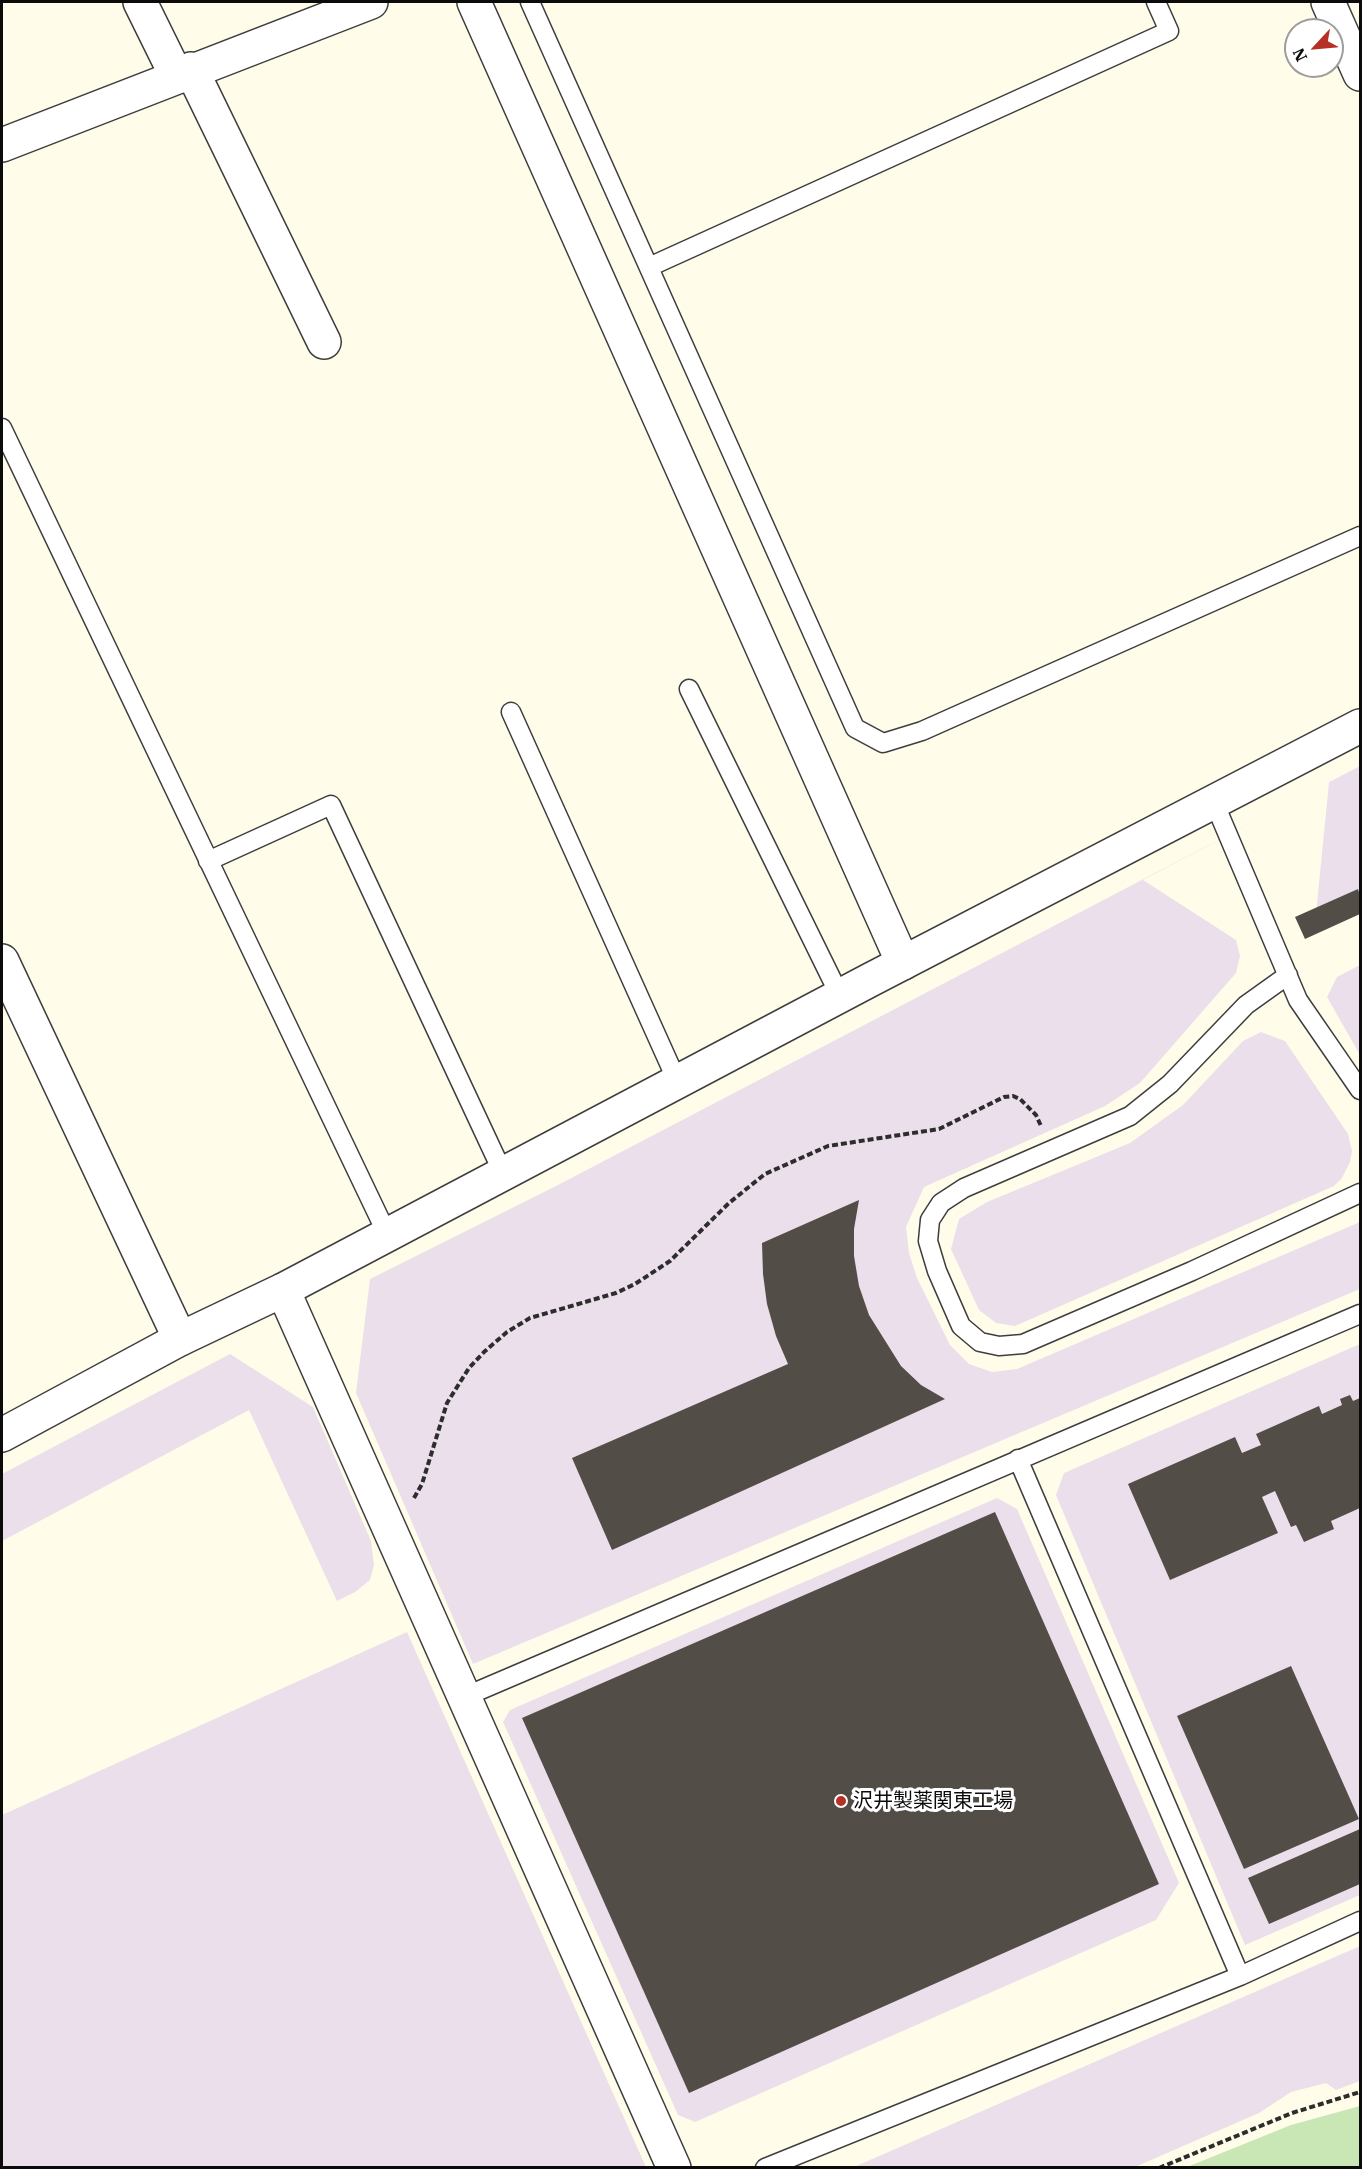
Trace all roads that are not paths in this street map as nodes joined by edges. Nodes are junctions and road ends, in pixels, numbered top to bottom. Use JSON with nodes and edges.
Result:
{"nodes":[{"id":1,"x":140,"y":2,"type":"edge"},
{"id":2,"x":371,"y":2,"type":"edge"},
{"id":3,"x":474,"y":2,"type":"edge"},
{"id":4,"x":530,"y":2,"type":"edge"},
{"id":5,"x":1156,"y":2,"type":"edge"},
{"id":6,"x":1328,"y":2,"type":"edge"},
{"id":7,"x":183,"y":72,"type":"junction"},
{"id":8,"x":1360,"y":74,"type":"edge"},
{"id":9,"x":2,"y":145,"type":"edge"},
{"id":10,"x":649,"y":267,"type":"junction"},
{"id":11,"x":324,"y":342,"type":"dead end"},
{"id":12,"x":2,"y":428,"type":"edge"},
{"id":13,"x":1360,"y":536,"type":"edge"},
{"id":14,"x":689,"y":689,"type":"dead end"},
{"id":15,"x":511,"y":712,"type":"dead end"},
{"id":16,"x":1360,"y":726,"type":"edge"},
{"id":17,"x":1214,"y":801,"type":"junction"},
{"id":18,"x":208,"y":861,"type":"junction"},
{"id":19,"x":2,"y":961,"type":"edge"},
{"id":20,"x":903,"y":963,"type":"junction"},
{"id":21,"x":1288,"y":975,"type":"junction"},
{"id":22,"x":840,"y":996,"type":"junction"},
{"id":23,"x":677,"y":1081,"type":"junction"},
{"id":24,"x":1360,"y":1090,"type":"edge"},
{"id":25,"x":503,"y":1173,"type":"junction"},
{"id":26,"x":1360,"y":1193,"type":"edge"},
{"id":27,"x":387,"y":1234,"type":"junction"},
{"id":28,"x":283,"y":1290,"type":"junction"},
{"id":29,"x":1360,"y":1314,"type":"edge"},
{"id":30,"x":180,"y":1339,"type":"junction"},
{"id":31,"x":4,"y":1426,"type":"edge"},
{"id":32,"x":1018,"y":1458,"type":"junction"},
{"id":33,"x":464,"y":1697,"type":"junction"},
{"id":34,"x":1360,"y":1921,"type":"edge"},
{"id":35,"x":1240,"y":1976,"type":"junction"},
{"id":36,"x":675,"y":2168,"type":"edge"},
{"id":37,"x":765,"y":2168,"type":"edge"}],
"edges":[{"from":1,"to":7,"type":"street"},
{"from":2,"to":7,"type":"street"},
{"from":3,"to":20,"type":"street"},
{"from":4,"to":10,"type":"lane"},
{"from":5,"to":10,"type":"lane"},
{"from":6,"to":8,"type":"street"},
{"from":7,"to":9,"type":"street"},
{"from":7,"to":11,"type":"street"},
{"from":10,"to":13,"type":"lane"},
{"from":12,"to":18,"type":"lane"},
{"from":14,"to":22,"type":"lane"},
{"from":15,"to":23,"type":"lane"},
{"from":16,"to":17,"type":"street"},
{"from":17,"to":20,"type":"street"},
{"from":17,"to":21,"type":"lane"},
{"from":18,"to":25,"type":"lane"},
{"from":18,"to":27,"type":"lane"},
{"from":19,"to":30,"type":"street"},
{"from":20,"to":22,"type":"street"},
{"from":21,"to":24,"type":"lane"},
{"from":21,"to":26,"type":"lane"},
{"from":22,"to":23,"type":"street"},
{"from":23,"to":25,"type":"street"},
{"from":25,"to":27,"type":"street"},
{"from":27,"to":28,"type":"street"},
{"from":28,"to":30,"type":"street"},
{"from":28,"to":33,"type":"street"},
{"from":29,"to":32,"type":"lane"},
{"from":30,"to":31,"type":"street"},
{"from":32,"to":33,"type":"lane"},
{"from":32,"to":35,"type":"lane"},
{"from":33,"to":36,"type":"street"},
{"from":34,"to":35,"type":"lane"},
{"from":35,"to":37,"type":"lane"}]}
